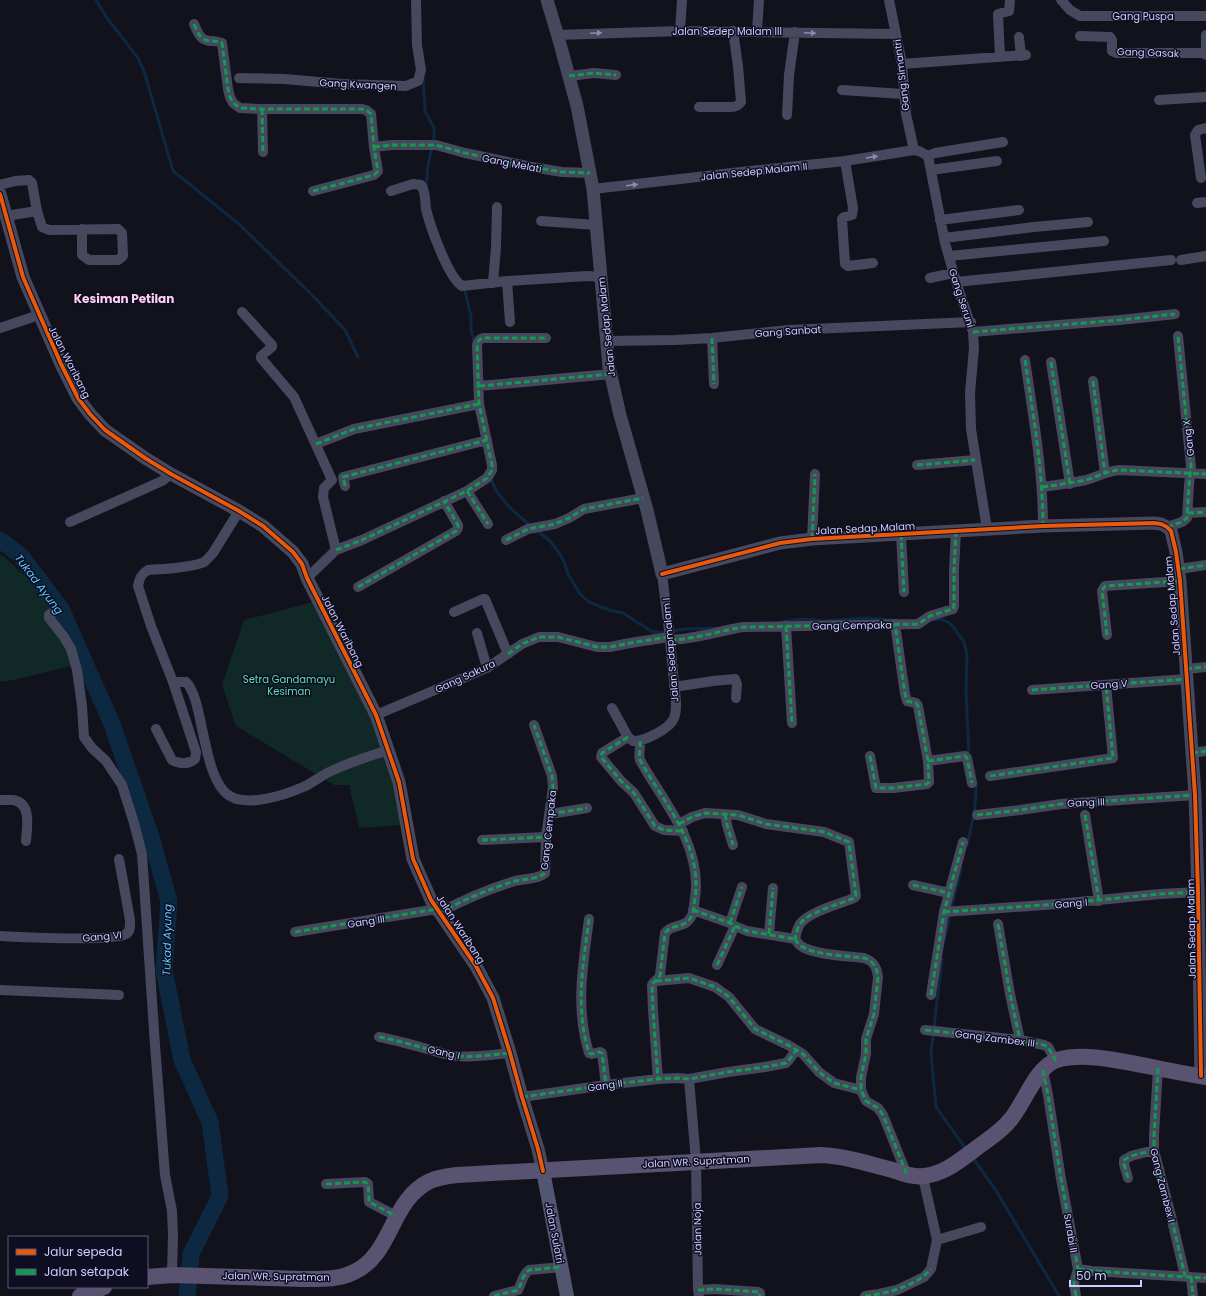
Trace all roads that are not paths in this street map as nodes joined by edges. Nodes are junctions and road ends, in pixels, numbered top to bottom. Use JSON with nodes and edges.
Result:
{"nodes":[{"id":1,"x":416,"y":0,"type":"edge"},
{"id":2,"x":546,"y":0,"type":"edge"},
{"id":3,"x":682,"y":0,"type":"edge"},
{"id":4,"x":759,"y":0,"type":"edge"},
{"id":5,"x":889,"y":0,"type":"edge"},
{"id":6,"x":1010,"y":0,"type":"edge"},
{"id":7,"x":1062,"y":0,"type":"edge"},
{"id":8,"x":1206,"y":16,"type":"edge"},
{"id":9,"x":194,"y":24,"type":"dead end"},
{"id":10,"x":680,"y":31,"type":"junction"},
{"id":11,"x":733,"y":31,"type":"junction"},
{"id":12,"x":757,"y":31,"type":"junction"},
{"id":13,"x":795,"y":32,"type":"junction"},
{"id":14,"x":558,"y":34,"type":"junction"},
{"id":15,"x":896,"y":34,"type":"junction"},
{"id":16,"x":1206,"y":35,"type":"edge"},
{"id":17,"x":1080,"y":36,"type":"dead end"},
{"id":18,"x":1019,"y":37,"type":"dead end"},
{"id":19,"x":1206,"y":54,"type":"edge"},
{"id":20,"x":1000,"y":57,"type":"junction"},
{"id":21,"x":902,"y":64,"type":"junction"},
{"id":22,"x":616,"y":75,"type":"dead end"},
{"id":23,"x":569,"y":76,"type":"junction"},
{"id":24,"x":239,"y":78,"type":"dead end"},
{"id":25,"x":842,"y":90,"type":"dead end"},
{"id":26,"x":903,"y":94,"type":"junction"},
{"id":27,"x":1206,"y":98,"type":"edge"},
{"id":28,"x":1159,"y":100,"type":"dead end"},
{"id":29,"x":699,"y":107,"type":"dead end"},
{"id":30,"x":262,"y":109,"type":"junction"},
{"id":31,"x":787,"y":115,"type":"dead end"},
{"id":32,"x":1201,"y":130,"type":"edge"},
{"id":33,"x":1003,"y":142,"type":"dead end"},
{"id":34,"x":374,"y":147,"type":"junction"},
{"id":35,"x":914,"y":150,"type":"junction"},
{"id":36,"x":263,"y":152,"type":"dead end"},
{"id":37,"x":928,"y":156,"type":"junction"},
{"id":38,"x":845,"y":161,"type":"junction"},
{"id":39,"x":997,"y":161,"type":"dead end"},
{"id":40,"x":931,"y":170,"type":"junction"},
{"id":41,"x":590,"y":173,"type":"junction"},
{"id":42,"x":1201,"y":178,"type":"dead end"},
{"id":43,"x":0,"y":185,"type":"edge"},
{"id":44,"x":593,"y":189,"type":"junction"},
{"id":45,"x":313,"y":190,"type":"dead end"},
{"id":46,"x":391,"y":191,"type":"dead end"},
{"id":47,"x":0,"y":194,"type":"edge"},
{"id":48,"x":497,"y":207,"type":"dead end"},
{"id":49,"x":1019,"y":210,"type":"dead end"},
{"id":50,"x":37,"y":211,"type":"junction"},
{"id":51,"x":6,"y":216,"type":"junction"},
{"id":52,"x":940,"y":220,"type":"junction"},
{"id":53,"x":541,"y":221,"type":"dead end"},
{"id":54,"x":1088,"y":222,"type":"dead end"},
{"id":55,"x":596,"y":225,"type":"junction"},
{"id":56,"x":82,"y":229,"type":"junction"},
{"id":57,"x":944,"y":238,"type":"junction"},
{"id":58,"x":1104,"y":241,"type":"dead end"},
{"id":59,"x":949,"y":256,"type":"junction"},
{"id":60,"x":1206,"y":256,"type":"edge"},
{"id":61,"x":873,"y":263,"type":"dead end"},
{"id":62,"x":601,"y":277,"type":"junction"},
{"id":63,"x":955,"y":277,"type":"junction"},
{"id":64,"x":930,"y":278,"type":"dead end"},
{"id":65,"x":507,"y":281,"type":"junction"},
{"id":66,"x":493,"y":283,"type":"junction"},
{"id":67,"x":242,"y":312,"type":"dead end"},
{"id":68,"x":1175,"y":314,"type":"dead end"},
{"id":69,"x":39,"y":315,"type":"junction"},
{"id":70,"x":510,"y":322,"type":"dead end"},
{"id":71,"x":972,"y":327,"type":"junction"},
{"id":72,"x":0,"y":328,"type":"edge"},
{"id":73,"x":1178,"y":336,"type":"dead end"},
{"id":74,"x":546,"y":338,"type":"dead end"},
{"id":75,"x":712,"y":338,"type":"junction"},
{"id":76,"x":606,"y":341,"type":"junction"},
{"id":77,"x":1025,"y":360,"type":"dead end"},
{"id":78,"x":1051,"y":362,"type":"dead end"},
{"id":79,"x":611,"y":374,"type":"junction"},
{"id":80,"x":1093,"y":381,"type":"dead end"},
{"id":81,"x":714,"y":384,"type":"dead end"},
{"id":82,"x":479,"y":386,"type":"junction"},
{"id":83,"x":477,"y":404,"type":"junction"},
{"id":84,"x":484,"y":441,"type":"junction"},
{"id":85,"x":316,"y":444,"type":"junction"},
{"id":86,"x":975,"y":460,"type":"junction"},
{"id":87,"x":917,"y":465,"type":"dead end"},
{"id":88,"x":1105,"y":473,"type":"junction"},
{"id":89,"x":171,"y":474,"type":"junction"},
{"id":90,"x":815,"y":474,"type":"dead end"},
{"id":91,"x":1190,"y":474,"type":"junction"},
{"id":92,"x":1206,"y":474,"type":"edge"},
{"id":93,"x":1070,"y":484,"type":"junction"},
{"id":94,"x":345,"y":486,"type":"dead end"},
{"id":95,"x":1042,"y":487,"type":"junction"},
{"id":96,"x":468,"y":491,"type":"junction"},
{"id":97,"x":643,"y":498,"type":"junction"},
{"id":98,"x":444,"y":501,"type":"junction"},
{"id":99,"x":239,"y":511,"type":"junction"},
{"id":100,"x":1206,"y":512,"type":"edge"},
{"id":101,"x":1188,"y":513,"type":"junction"},
{"id":102,"x":70,"y":522,"type":"dead end"},
{"id":103,"x":488,"y":524,"type":"dead end"},
{"id":104,"x":1043,"y":526,"type":"junction"},
{"id":105,"x":1167,"y":527,"type":"junction"},
{"id":106,"x":987,"y":529,"type":"junction"},
{"id":107,"x":956,"y":531,"type":"junction"},
{"id":108,"x":901,"y":534,"type":"junction"},
{"id":109,"x":812,"y":539,"type":"junction"},
{"id":110,"x":506,"y":540,"type":"dead end"},
{"id":111,"x":336,"y":550,"type":"junction"},
{"id":112,"x":1206,"y":565,"type":"edge"},
{"id":113,"x":662,"y":574,"type":"junction"},
{"id":114,"x":1179,"y":575,"type":"junction"},
{"id":115,"x":307,"y":578,"type":"junction"},
{"id":116,"x":358,"y":586,"type":"dead end"},
{"id":117,"x":904,"y":592,"type":"dead end"},
{"id":118,"x":454,"y":612,"type":"dead end"},
{"id":119,"x":52,"y":613,"type":"dead end"},
{"id":120,"x":895,"y":624,"type":"junction"},
{"id":121,"x":786,"y":626,"type":"junction"},
{"id":122,"x":477,"y":633,"type":"dead end"},
{"id":123,"x":669,"y":635,"type":"junction"},
{"id":124,"x":1107,"y":635,"type":"dead end"},
{"id":125,"x":508,"y":654,"type":"junction"},
{"id":126,"x":1206,"y":667,"type":"edge"},
{"id":127,"x":487,"y":668,"type":"junction"},
{"id":128,"x":1186,"y":674,"type":"junction"},
{"id":129,"x":173,"y":682,"type":"junction"},
{"id":130,"x":1106,"y":684,"type":"junction"},
{"id":131,"x":674,"y":687,"type":"junction"},
{"id":132,"x":1032,"y":690,"type":"dead end"},
{"id":133,"x":736,"y":698,"type":"dead end"},
{"id":134,"x":612,"y":708,"type":"dead end"},
{"id":135,"x":376,"y":715,"type":"junction"},
{"id":136,"x":792,"y":723,"type":"dead end"},
{"id":137,"x":534,"y":725,"type":"dead end"},
{"id":138,"x":156,"y":729,"type":"dead end"},
{"id":139,"x":628,"y":737,"type":"junction"},
{"id":140,"x":640,"y":741,"type":"junction"},
{"id":141,"x":389,"y":750,"type":"junction"},
{"id":142,"x":1206,"y":751,"type":"edge"},
{"id":143,"x":1192,"y":753,"type":"junction"},
{"id":144,"x":870,"y":756,"type":"dead end"},
{"id":145,"x":928,"y":761,"type":"junction"},
{"id":146,"x":990,"y":776,"type":"dead end"},
{"id":147,"x":972,"y":782,"type":"dead end"},
{"id":148,"x":1195,"y":795,"type":"junction"},
{"id":149,"x":0,"y":800,"type":"edge"},
{"id":150,"x":587,"y":808,"type":"dead end"},
{"id":151,"x":550,"y":814,"type":"junction"},
{"id":152,"x":725,"y":814,"type":"junction"},
{"id":153,"x":977,"y":815,"type":"dead end"},
{"id":154,"x":1085,"y":815,"type":"dead end"},
{"id":155,"x":681,"y":828,"type":"junction"},
{"id":156,"x":1201,"y":831,"type":"edge"},
{"id":157,"x":546,"y":837,"type":"junction"},
{"id":158,"x":26,"y":840,"type":"dead end"},
{"id":159,"x":482,"y":840,"type":"dead end"},
{"id":160,"x":963,"y":842,"type":"dead end"},
{"id":161,"x":734,"y":845,"type":"dead end"},
{"id":162,"x":119,"y":859,"type":"dead end"},
{"id":163,"x":913,"y":885,"type":"dead end"},
{"id":164,"x":742,"y":888,"type":"dead end"},
{"id":165,"x":772,"y":888,"type":"dead end"},
{"id":166,"x":1198,"y":892,"type":"junction"},
{"id":167,"x":949,"y":893,"type":"junction"},
{"id":168,"x":1099,"y":900,"type":"junction"},
{"id":169,"x":693,"y":910,"type":"junction"},
{"id":170,"x":438,"y":911,"type":"junction"},
{"id":171,"x":947,"y":912,"type":"junction"},
{"id":172,"x":589,"y":919,"type":"dead end"},
{"id":173,"x":1202,"y":919,"type":"edge"},
{"id":174,"x":998,"y":924,"type":"dead end"},
{"id":175,"x":733,"y":925,"type":"junction"},
{"id":176,"x":295,"y":932,"type":"dead end"},
{"id":177,"x":769,"y":934,"type":"junction"},
{"id":178,"x":0,"y":936,"type":"edge"},
{"id":179,"x":795,"y":939,"type":"junction"},
{"id":180,"x":1203,"y":960,"type":"edge"},
{"id":181,"x":717,"y":965,"type":"dead end"},
{"id":182,"x":656,"y":981,"type":"junction"},
{"id":183,"x":0,"y":990,"type":"edge"},
{"id":184,"x":119,"y":995,"type":"dead end"},
{"id":185,"x":932,"y":995,"type":"dead end"},
{"id":186,"x":930,"y":1031,"type":"dead end"},
{"id":187,"x":379,"y":1037,"type":"dead end"},
{"id":188,"x":1020,"y":1040,"type":"junction"},
{"id":189,"x":796,"y":1050,"type":"junction"},
{"id":190,"x":510,"y":1052,"type":"junction"},
{"id":191,"x":1056,"y":1061,"type":"junction"},
{"id":192,"x":1158,"y":1068,"type":"junction"},
{"id":193,"x":1043,"y":1070,"type":"junction"},
{"id":194,"x":1204,"y":1077,"type":"edge"},
{"id":195,"x":658,"y":1079,"type":"junction"},
{"id":196,"x":689,"y":1080,"type":"junction"},
{"id":197,"x":606,"y":1084,"type":"junction"},
{"id":198,"x":861,"y":1090,"type":"junction"},
{"id":199,"x":522,"y":1097,"type":"junction"},
{"id":200,"x":1154,"y":1150,"type":"junction"},
{"id":201,"x":696,"y":1161,"type":"junction"},
{"id":202,"x":543,"y":1171,"type":"junction"},
{"id":203,"x":915,"y":1176,"type":"junction"},
{"id":204,"x":1128,"y":1178,"type":"dead end"},
{"id":205,"x":326,"y":1184,"type":"dead end"},
{"id":206,"x":396,"y":1216,"type":"junction"},
{"id":207,"x":981,"y":1227,"type":"dead end"},
{"id":208,"x":937,"y":1240,"type":"junction"},
{"id":209,"x":562,"y":1267,"type":"junction"},
{"id":210,"x":1078,"y":1269,"type":"junction"},
{"id":211,"x":176,"y":1275,"type":"junction"},
{"id":212,"x":1188,"y":1276,"type":"junction"},
{"id":213,"x":148,"y":1277,"type":"edge"},
{"id":214,"x":1206,"y":1278,"type":"edge"},
{"id":215,"x":101,"y":1288,"type":"edge"},
{"id":216,"x":699,"y":1293,"type":"edge"},
{"id":217,"x":80,"y":1296,"type":"edge"},
{"id":218,"x":494,"y":1296,"type":"edge"},
{"id":219,"x":567,"y":1296,"type":"edge"},
{"id":220,"x":760,"y":1296,"type":"edge"},
{"id":221,"x":865,"y":1296,"type":"edge"},
{"id":222,"x":1076,"y":1296,"type":"edge"},
{"id":223,"x":1193,"y":1296,"type":"edge"}],
"edges":[{"from":1,"to":24,"type":"street","name":"Gang Kwangen"},
{"from":2,"to":14,"type":"street","name":"Jalan Sedap Malam"},
{"from":3,"to":10,"type":"street"},
{"from":4,"to":12,"type":"street"},
{"from":5,"to":15,"type":"street","name":"Gang Simantri"},
{"from":6,"to":20,"type":"street"},
{"from":7,"to":8,"type":"street","name":"Gang Puspa"},
{"from":9,"to":30,"type":"street"},
{"from":10,"to":11,"type":"street","name":"Jalan Sedep Malam III"},
{"from":14,"to":10,"type":"street","name":"Jalan Sedep Malam III","one_way":true},
{"from":11,"to":12,"type":"street","name":"Jalan Sedep Malam III"},
{"from":11,"to":29,"type":"street"},
{"from":12,"to":13,"type":"street","name":"Jalan Sedep Malam III"},
{"from":13,"to":15,"type":"street","name":"Jalan Sedep Malam III","one_way":true},
{"from":13,"to":31,"type":"street"},
{"from":14,"to":23,"type":"street","name":"Jalan Sedap Malam"},
{"from":15,"to":21,"type":"street","name":"Gang Simantri"},
{"from":16,"to":19,"type":"street"},
{"from":17,"to":19,"type":"street","name":"Gang Gasak"},
{"from":18,"to":20,"type":"street"},
{"from":20,"to":21,"type":"street"},
{"from":21,"to":26,"type":"street","name":"Gang Simantri"},
{"from":22,"to":23,"type":"street"},
{"from":23,"to":41,"type":"street","name":"Jalan Sedap Malam"},
{"from":25,"to":26,"type":"street"},
{"from":26,"to":35,"type":"street","name":"Gang Simantri"},
{"from":27,"to":28,"type":"street"},
{"from":30,"to":34,"type":"street"},
{"from":30,"to":36,"type":"street"},
{"from":32,"to":42,"type":"street"},
{"from":33,"to":37,"type":"street"},
{"from":34,"to":41,"type":"street","name":"Gang Melati"},
{"from":34,"to":45,"type":"street"},
{"from":35,"to":37,"type":"street"},
{"from":38,"to":35,"type":"street","name":"Jalan Sedep Malam II","one_way":true},
{"from":37,"to":40,"type":"street","name":"Gang Seruni"},
{"from":44,"to":38,"type":"street","name":"Jalan Sedep Malam II","one_way":true},
{"from":38,"to":61,"type":"street"},
{"from":39,"to":40,"type":"street"},
{"from":40,"to":52,"type":"street","name":"Gang Seruni"},
{"from":41,"to":44,"type":"street","name":"Jalan Sedap Malam"},
{"from":43,"to":50,"type":"street"},
{"from":44,"to":55,"type":"street","name":"Jalan Sedap Malam"},
{"from":46,"to":66,"type":"street"},
{"from":47,"to":51,"type":"street","name":"Jalan Waribang"},
{"from":48,"to":66,"type":"street"},
{"from":49,"to":52,"type":"street"},
{"from":50,"to":51,"type":"street"},
{"from":50,"to":56,"type":"street"},
{"from":51,"to":69,"type":"street","name":"Jalan Waribang"},
{"from":52,"to":57,"type":"street","name":"Gang Seruni"},
{"from":53,"to":55,"type":"street"},
{"from":54,"to":57,"type":"street"},
{"from":55,"to":62,"type":"street","name":"Jalan Sedap Malam"},
{"from":56,"to":56,"type":"street"},
{"from":57,"to":59,"type":"street","name":"Gang Seruni"},
{"from":58,"to":59,"type":"street"},
{"from":59,"to":63,"type":"street","name":"Gang Seruni"},
{"from":60,"to":63,"type":"street"},
{"from":62,"to":65,"type":"street"},
{"from":62,"to":76,"type":"street","name":"Jalan Sedap Malam"},
{"from":63,"to":64,"type":"street"},
{"from":63,"to":71,"type":"street","name":"Gang Seruni"},
{"from":65,"to":66,"type":"street"},
{"from":65,"to":70,"type":"street"},
{"from":67,"to":85,"type":"street"},
{"from":68,"to":71,"type":"street","name":"Gang Sanbat"},
{"from":69,"to":72,"type":"street"},
{"from":69,"to":89,"type":"street","name":"Jalan Waribang"},
{"from":71,"to":75,"type":"street","name":"Gang Sanbat"},
{"from":71,"to":86,"type":"street","name":"Gang Seruni"},
{"from":73,"to":91,"type":"street","name":"Gang X"},
{"from":74,"to":82,"type":"street"},
{"from":75,"to":76,"type":"street","name":"Gang Sanbat"},
{"from":75,"to":81,"type":"street"},
{"from":76,"to":79,"type":"street","name":"Jalan Sedap Malam"},
{"from":77,"to":95,"type":"street"},
{"from":78,"to":93,"type":"street"},
{"from":79,"to":82,"type":"street"},
{"from":79,"to":97,"type":"street","name":"Jalan Sedap Malam"},
{"from":80,"to":88,"type":"street"},
{"from":82,"to":83,"type":"street"},
{"from":83,"to":84,"type":"street"},
{"from":83,"to":85,"type":"street"},
{"from":84,"to":94,"type":"street"},
{"from":84,"to":96,"type":"street"},
{"from":85,"to":111,"type":"street"},
{"from":86,"to":87,"type":"street"},
{"from":86,"to":106,"type":"street","name":"Gang Seruni"},
{"from":88,"to":91,"type":"street"},
{"from":88,"to":93,"type":"street"},
{"from":89,"to":99,"type":"street","name":"Jalan Waribang"},
{"from":89,"to":102,"type":"street"},
{"from":90,"to":109,"type":"street"},
{"from":91,"to":92,"type":"street"},
{"from":91,"to":101,"type":"street","name":"Gang X"},
{"from":93,"to":95,"type":"street"},
{"from":95,"to":104,"type":"street"},
{"from":96,"to":98,"type":"street"},
{"from":96,"to":103,"type":"street"},
{"from":97,"to":110,"type":"street"},
{"from":97,"to":113,"type":"street","name":"Jalan Sedap Malam"},
{"from":98,"to":111,"type":"street"},
{"from":98,"to":116,"type":"street"},
{"from":99,"to":115,"type":"street","name":"Jalan Waribang"},
{"from":99,"to":129,"type":"street"},
{"from":100,"to":101,"type":"street"},
{"from":101,"to":105,"type":"street"},
{"from":104,"to":105,"type":"street","name":"Jalan Sedap Malam"},
{"from":104,"to":106,"type":"street","name":"Jalan Sedap Malam"},
{"from":105,"to":114,"type":"street","name":"Jalan Sedap Malam"},
{"from":106,"to":107,"type":"street","name":"Jalan Sedap Malam"},
{"from":107,"to":108,"type":"street","name":"Jalan Sedap Malam"},
{"from":107,"to":120,"type":"street","name":"Gang Cempaka"},
{"from":108,"to":109,"type":"street","name":"Jalan Sedap Malam"},
{"from":108,"to":117,"type":"street"},
{"from":109,"to":113,"type":"street","name":"Jalan Sedap Malam"},
{"from":111,"to":115,"type":"street"},
{"from":112,"to":114,"type":"street"},
{"from":113,"to":123,"type":"street","name":"Jalan Sedapmalam I"},
{"from":114,"to":124,"type":"street"},
{"from":114,"to":128,"type":"street","name":"Jalan Sedap Malam"},
{"from":115,"to":135,"type":"street","name":"Jalan Waribang"},
{"from":118,"to":125,"type":"street"},
{"from":119,"to":211,"type":"street"},
{"from":120,"to":121,"type":"street","name":"Gang Cempaka"},
{"from":120,"to":145,"type":"street"},
{"from":121,"to":123,"type":"street","name":"Gang Cempaka"},
{"from":121,"to":136,"type":"street"},
{"from":122,"to":127,"type":"street"},
{"from":123,"to":125,"type":"street","name":"Gang Sakura"},
{"from":123,"to":131,"type":"street","name":"Jalan Sedapmalam I"},
{"from":125,"to":127,"type":"street","name":"Gang Sakura"},
{"from":126,"to":128,"type":"street","name":"Gang V"},
{"from":127,"to":135,"type":"street","name":"Gang Sakura"},
{"from":128,"to":130,"type":"street","name":"Gang V"},
{"from":128,"to":143,"type":"street","name":"Jalan Sedap Malam"},
{"from":129,"to":138,"type":"street"},
{"from":129,"to":141,"type":"street"},
{"from":130,"to":132,"type":"street","name":"Gang V"},
{"from":130,"to":146,"type":"street"},
{"from":131,"to":133,"type":"street"},
{"from":131,"to":140,"type":"street","name":"Jalan Sedapmalam I"},
{"from":134,"to":139,"type":"street"},
{"from":135,"to":141,"type":"street","name":"Jalan Waribang"},
{"from":137,"to":151,"type":"street","name":"Gang Cempaka"},
{"from":139,"to":140,"type":"street"},
{"from":139,"to":155,"type":"street"},
{"from":140,"to":155,"type":"street"},
{"from":141,"to":170,"type":"street","name":"Jalan Waribang"},
{"from":142,"to":143,"type":"street"},
{"from":143,"to":148,"type":"street","name":"Jalan Sedap Malam"},
{"from":144,"to":145,"type":"street"},
{"from":145,"to":147,"type":"street"},
{"from":148,"to":153,"type":"street","name":"Gang III"},
{"from":148,"to":156,"type":"street","name":"Jalan Sedap Malam"},
{"from":149,"to":158,"type":"street"},
{"from":150,"to":151,"type":"street"},
{"from":151,"to":157,"type":"street","name":"Gang Cempaka"},
{"from":152,"to":155,"type":"street"},
{"from":152,"to":161,"type":"street"},
{"from":152,"to":179,"type":"street"},
{"from":154,"to":168,"type":"street"},
{"from":155,"to":169,"type":"street"},
{"from":156,"to":166,"type":"street","name":"Jalan Sedap Malam"},
{"from":157,"to":159,"type":"street"},
{"from":157,"to":170,"type":"street","name":"Gang Cempaka"},
{"from":160,"to":167,"type":"street"},
{"from":162,"to":178,"type":"street","name":"Gang VI"},
{"from":163,"to":167,"type":"street"},
{"from":164,"to":175,"type":"street"},
{"from":165,"to":177,"type":"street"},
{"from":166,"to":168,"type":"street","name":"Gang I"},
{"from":166,"to":173,"type":"street","name":"Jalan Sedap Malam"},
{"from":167,"to":171,"type":"street"},
{"from":168,"to":171,"type":"street","name":"Gang I"},
{"from":169,"to":175,"type":"street"},
{"from":169,"to":182,"type":"street"},
{"from":170,"to":176,"type":"street","name":"Gang III"},
{"from":170,"to":190,"type":"street","name":"Jalan Waribang"},
{"from":171,"to":185,"type":"street"},
{"from":172,"to":197,"type":"street"},
{"from":173,"to":180,"type":"street","name":"Jalan Sedap Malam"},
{"from":174,"to":188,"type":"street"},
{"from":175,"to":177,"type":"street"},
{"from":175,"to":181,"type":"street"},
{"from":177,"to":179,"type":"street"},
{"from":179,"to":198,"type":"street"},
{"from":180,"to":194,"type":"street","name":"Jalan Sedap Malam"},
{"from":182,"to":189,"type":"street"},
{"from":182,"to":195,"type":"street"},
{"from":183,"to":184,"type":"street"},
{"from":186,"to":188,"type":"street","name":"Gang Zambex III"},
{"from":187,"to":190,"type":"street","name":"Gang I"},
{"from":188,"to":191,"type":"street","name":"Gang Zambex III"},
{"from":189,"to":196,"type":"street","name":"Gang II"},
{"from":189,"to":198,"type":"street"},
{"from":190,"to":199,"type":"street","name":"Jalan Waribang"},
{"from":191,"to":192,"type":"main road"},
{"from":191,"to":193,"type":"main road"},
{"from":192,"to":194,"type":"main road"},
{"from":192,"to":200,"type":"street","name":"Gang Zambex I"},
{"from":193,"to":203,"type":"main road"},
{"from":193,"to":210,"type":"street","name":"Surabi II"},
{"from":195,"to":196,"type":"street","name":"Gang II"},
{"from":195,"to":197,"type":"street","name":"Gang II"},
{"from":196,"to":201,"type":"street","name":"Jalan Noja"},
{"from":197,"to":199,"type":"street","name":"Gang II"},
{"from":198,"to":203,"type":"street"},
{"from":199,"to":202,"type":"street","name":"Jalan Waribang"},
{"from":200,"to":204,"type":"street"},
{"from":200,"to":212,"type":"street","name":"Gang Zambex I"},
{"from":201,"to":202,"type":"main road","name":"Jalan WR. Supratman"},
{"from":201,"to":203,"type":"main road","name":"Jalan WR. Supratman"},
{"from":201,"to":216,"type":"street","name":"Jalan Noja"},
{"from":202,"to":206,"type":"main road","name":"Jalan WR. Supratman"},
{"from":202,"to":209,"type":"main road","name":"Jalan Sulatri"},
{"from":203,"to":208,"type":"street"},
{"from":205,"to":206,"type":"street"},
{"from":206,"to":211,"type":"main road","name":"Jalan WR. Supratman"},
{"from":207,"to":208,"type":"street"},
{"from":208,"to":221,"type":"street"},
{"from":209,"to":218,"type":"street"},
{"from":209,"to":219,"type":"main road","name":"Jalan Sulatri"},
{"from":210,"to":212,"type":"street"},
{"from":210,"to":222,"type":"street"},
{"from":211,"to":213,"type":"main road","name":"Jalan WR. Supratman"},
{"from":212,"to":214,"type":"street"},
{"from":212,"to":223,"type":"street","name":"Gang Zambex I"},
{"from":215,"to":217,"type":"main road"},
{"from":216,"to":220,"type":"street"}]}
